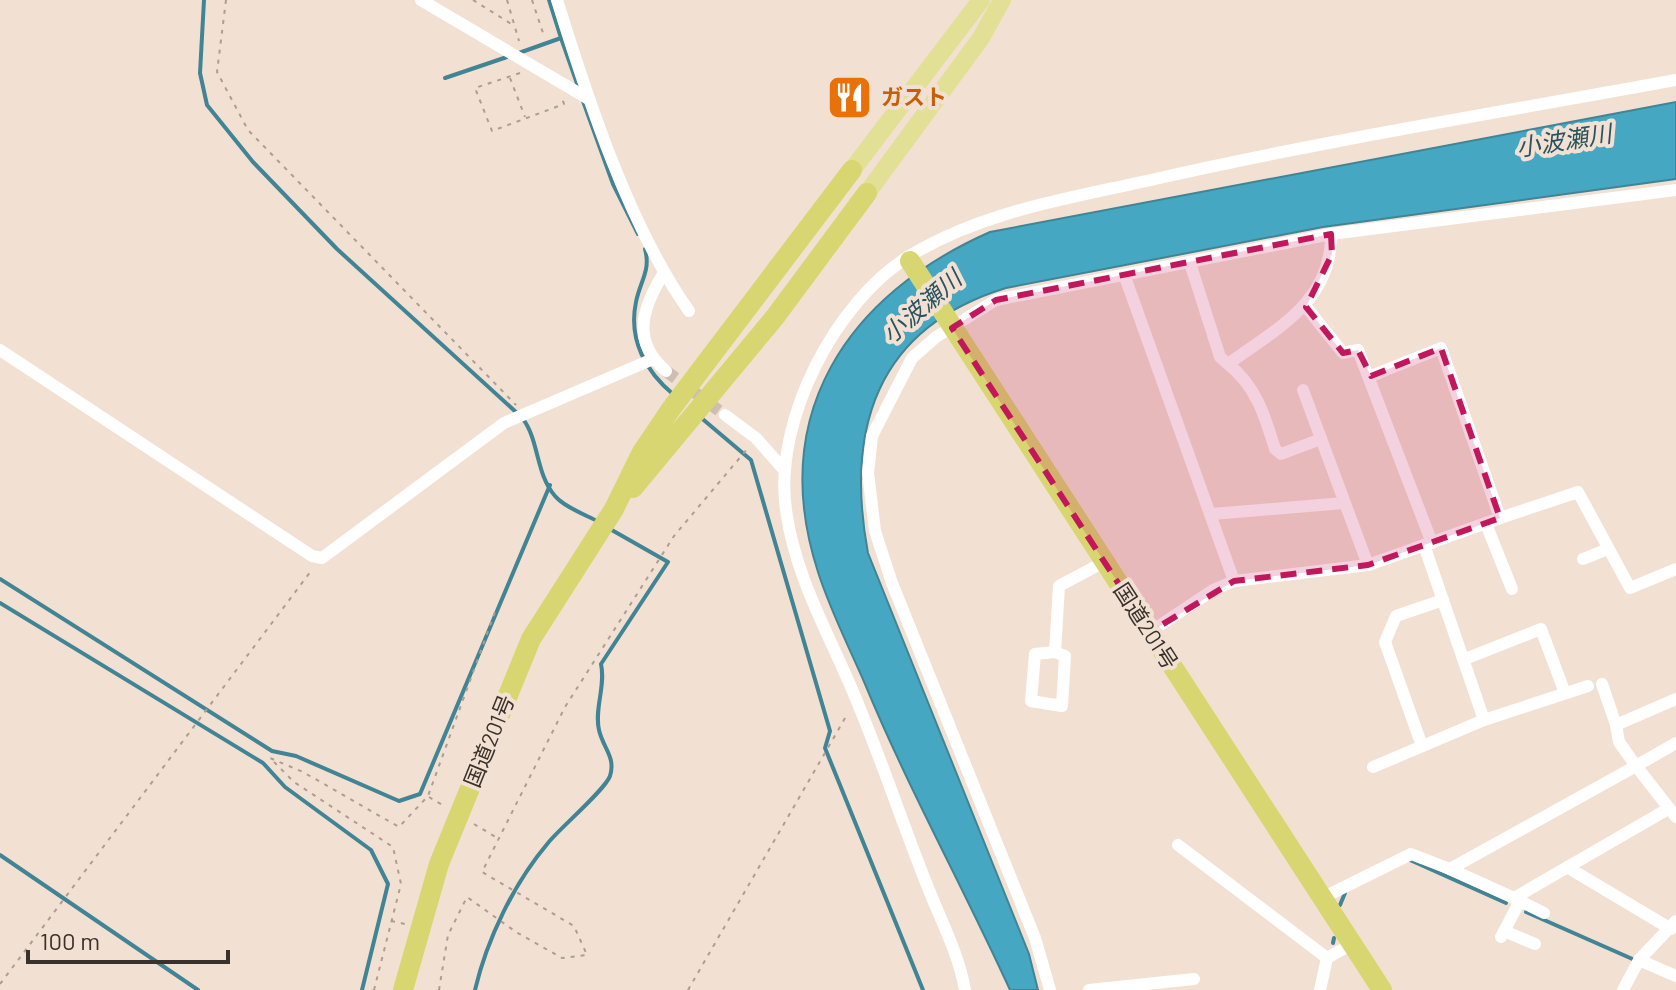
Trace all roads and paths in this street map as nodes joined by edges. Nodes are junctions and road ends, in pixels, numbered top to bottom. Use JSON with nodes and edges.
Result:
{"nodes":[{"id":1,"x":226,"y":0,"type":"edge"},
{"id":2,"x":421,"y":0,"type":"edge"},
{"id":3,"x":473,"y":0,"type":"edge"},
{"id":4,"x":507,"y":0,"type":"edge"},
{"id":5,"x":532,"y":0,"type":"edge"},
{"id":6,"x":557,"y":0,"type":"edge"},
{"id":7,"x":981,"y":0,"type":"edge"},
{"id":8,"x":1002,"y":0,"type":"edge"},
{"id":9,"x":514,"y":26,"type":"junction"},
{"id":10,"x":543,"y":33,"type":"dead end"},
{"id":11,"x":524,"y":59,"type":"junction"},
{"id":12,"x":536,"y":67,"type":"junction"},
{"id":13,"x":509,"y":77,"type":"junction"},
{"id":14,"x":554,"y":78,"type":"junction"},
{"id":15,"x":1676,"y":80,"type":"edge"},
{"id":16,"x":587,"y":98,"type":"junction"},
{"id":17,"x":526,"y":118,"type":"junction"},
{"id":18,"x":852,"y":170,"type":"joint"},
{"id":19,"x":1676,"y":190,"type":"edge"},
{"id":20,"x":867,"y":193,"type":"joint"},
{"id":21,"x":1331,"y":234,"type":"junction"},
{"id":22,"x":910,"y":261,"type":"dead end"},
{"id":23,"x":1190,"y":263,"type":"junction"},
{"id":24,"x":663,"y":274,"type":"junction"},
{"id":25,"x":1125,"y":277,"type":"junction"},
{"id":26,"x":1306,"y":307,"type":"junction"},
{"id":27,"x":689,"y":311,"type":"dead end"},
{"id":28,"x":950,"y":326,"type":"junction"},
{"id":29,"x":0,"y":350,"type":"edge"},
{"id":30,"x":653,"y":359,"type":"junction"},
{"id":31,"x":1228,"y":364,"type":"junction"},
{"id":32,"x":666,"y":371,"type":"tunnel mouth"},
{"id":33,"x":1371,"y":376,"type":"junction"},
{"id":34,"x":1303,"y":390,"type":"dead end"},
{"id":35,"x":523,"y":412,"type":"junction"},
{"id":36,"x":725,"y":415,"type":"tunnel mouth"},
{"id":37,"x":756,"y":438,"type":"junction"},
{"id":38,"x":1321,"y":439,"type":"junction"},
{"id":39,"x":785,"y":471,"type":"junction"},
{"id":40,"x":1344,"y":503,"type":"junction"},
{"id":41,"x":614,"y":509,"type":"junction"},
{"id":42,"x":1212,"y":514,"type":"junction"},
{"id":43,"x":1500,"y":518,"type":"junction"},
{"id":44,"x":1486,"y":524,"type":"junction"},
{"id":45,"x":1428,"y":544,"type":"junction"},
{"id":46,"x":1608,"y":549,"type":"junction"},
{"id":47,"x":322,"y":558,"type":"junction"},
{"id":48,"x":1583,"y":559,"type":"dead end"},
{"id":49,"x":1104,"y":562,"type":"junction"},
{"id":50,"x":1368,"y":565,"type":"junction"},
{"id":51,"x":1676,"y":569,"type":"edge"},
{"id":52,"x":1234,"y":581,"type":"junction"},
{"id":53,"x":1512,"y":589,"type":"dead end"},
{"id":54,"x":1443,"y":600,"type":"junction"},
{"id":55,"x":495,"y":612,"type":"dead end"},
{"id":56,"x":1150,"y":632,"type":"junction"},
{"id":57,"x":1055,"y":652,"type":"junction"},
{"id":58,"x":1465,"y":659,"type":"junction"},
{"id":59,"x":1602,"y":684,"type":"dead end"},
{"id":60,"x":1588,"y":686,"type":"dead end"},
{"id":61,"x":1565,"y":693,"type":"junction"},
{"id":62,"x":856,"y":699,"type":"junction"},
{"id":63,"x":1676,"y":699,"type":"edge"},
{"id":64,"x":1484,"y":720,"type":"junction"},
{"id":65,"x":1616,"y":725,"type":"junction"},
{"id":66,"x":1676,"y":743,"type":"edge"},
{"id":67,"x":1422,"y":746,"type":"junction"},
{"id":68,"x":1636,"y":766,"type":"junction"},
{"id":69,"x":1373,"y":767,"type":"dead end"},
{"id":70,"x":1672,"y":813,"type":"edge"},
{"id":71,"x":1178,"y":845,"type":"dead end"},
{"id":72,"x":1567,"y":867,"type":"junction"},
{"id":73,"x":1450,"y":869,"type":"junction"},
{"id":74,"x":1322,"y":898,"type":"junction"},
{"id":75,"x":1517,"y":899,"type":"junction"},
{"id":76,"x":1544,"y":913,"type":"dead end"},
{"id":77,"x":1674,"y":925,"type":"edge"},
{"id":78,"x":1352,"y":944,"type":"junction"},
{"id":79,"x":1535,"y":944,"type":"dead end"},
{"id":80,"x":1327,"y":958,"type":"junction"},
{"id":81,"x":1639,"y":960,"type":"junction"},
{"id":82,"x":1676,"y":976,"type":"edge"},
{"id":83,"x":1194,"y":979,"type":"dead end"},
{"id":84,"x":0,"y":984,"type":"edge"},
{"id":85,"x":374,"y":990,"type":"edge"},
{"id":86,"x":403,"y":990,"type":"edge"},
{"id":87,"x":439,"y":990,"type":"edge"},
{"id":88,"x":688,"y":990,"type":"edge"},
{"id":89,"x":965,"y":990,"type":"edge"},
{"id":90,"x":1050,"y":990,"type":"edge"},
{"id":91,"x":1089,"y":990,"type":"edge"},
{"id":92,"x":1320,"y":990,"type":"edge"},
{"id":93,"x":1382,"y":990,"type":"edge"},
{"id":94,"x":1623,"y":990,"type":"edge"}],
"edges":[{"from":1,"to":35,"type":"path"},
{"from":2,"to":11,"type":"street"},
{"from":3,"to":9,"type":"path"},
{"from":4,"to":9,"type":"path"},
{"from":5,"to":10,"type":"path"},
{"from":6,"to":16,"type":"street"},
{"from":7,"to":18,"type":"main road"},
{"from":8,"to":20,"type":"main road"},
{"from":9,"to":11,"type":"path"},
{"from":11,"to":12,"type":"street"},
{"from":12,"to":13,"type":"path"},
{"from":12,"to":14,"type":"street"},
{"from":13,"to":17,"type":"path"},
{"from":13,"to":17,"type":"path"},
{"from":14,"to":16,"type":"street"},
{"from":14,"to":17,"type":"path"},
{"from":15,"to":39,"type":"street"},
{"from":16,"to":24,"type":"street"},
{"from":18,"to":41,"type":"highway","name":"国道201号"},
{"from":19,"to":21,"type":"street"},
{"from":20,"to":41,"type":"highway","name":"国道201号"},
{"from":21,"to":23,"type":"street"},
{"from":21,"to":26,"type":"street"},
{"from":22,"to":28,"type":"highway","name":"国道201号"},
{"from":23,"to":25,"type":"street"},
{"from":23,"to":31,"type":"street"},
{"from":24,"to":27,"type":"street"},
{"from":24,"to":30,"type":"street"},
{"from":25,"to":28,"type":"street"},
{"from":25,"to":42,"type":"street"},
{"from":26,"to":31,"type":"street"},
{"from":26,"to":33,"type":"street"},
{"from":28,"to":49,"type":"highway","name":"国道201号"},
{"from":28,"to":90,"type":"street"},
{"from":29,"to":47,"type":"street"},
{"from":30,"to":32,"type":"street"},
{"from":30,"to":35,"type":"street"},
{"from":31,"to":38,"type":"street"},
{"from":33,"to":43,"type":"street"},
{"from":33,"to":45,"type":"street"},
{"from":34,"to":38,"type":"street"},
{"from":35,"to":47,"type":"street"},
{"from":36,"to":37,"type":"street"},
{"from":37,"to":39,"type":"street"},
{"from":37,"to":87,"type":"path"},
{"from":38,"to":40,"type":"street"},
{"from":39,"to":62,"type":"street"},
{"from":40,"to":42,"type":"street"},
{"from":40,"to":50,"type":"street"},
{"from":41,"to":86,"type":"highway","name":"国道201号"},
{"from":42,"to":52,"type":"street"},
{"from":43,"to":44,"type":"street"},
{"from":43,"to":46,"type":"street"},
{"from":44,"to":45,"type":"street"},
{"from":44,"to":53,"type":"street"},
{"from":45,"to":50,"type":"street"},
{"from":45,"to":54,"type":"street"},
{"from":46,"to":48,"type":"street"},
{"from":46,"to":51,"type":"street"},
{"from":47,"to":84,"type":"path"},
{"from":49,"to":56,"type":"highway","name":"国道201号"},
{"from":49,"to":57,"type":"street"},
{"from":50,"to":52,"type":"street"},
{"from":52,"to":56,"type":"street"},
{"from":54,"to":58,"type":"street"},
{"from":54,"to":67,"type":"street"},
{"from":55,"to":85,"type":"path"},
{"from":56,"to":74,"type":"highway","name":"国道201号"},
{"from":57,"to":57,"type":"street"},
{"from":58,"to":61,"type":"street"},
{"from":58,"to":64,"type":"street"},
{"from":59,"to":65,"type":"street"},
{"from":60,"to":61,"type":"street"},
{"from":61,"to":64,"type":"street"},
{"from":62,"to":88,"type":"path"},
{"from":62,"to":89,"type":"street"},
{"from":63,"to":65,"type":"street"},
{"from":64,"to":67,"type":"street"},
{"from":65,"to":68,"type":"street"},
{"from":66,"to":68,"type":"street"},
{"from":67,"to":69,"type":"street"},
{"from":68,"to":70,"type":"street"},
{"from":68,"to":73,"type":"street"},
{"from":70,"to":72,"type":"street"},
{"from":71,"to":80,"type":"street"},
{"from":72,"to":75,"type":"street"},
{"from":72,"to":77,"type":"street"},
{"from":73,"to":74,"type":"street"},
{"from":73,"to":75,"type":"street"},
{"from":74,"to":78,"type":"highway","name":"国道201号"},
{"from":75,"to":76,"type":"street"},
{"from":75,"to":79,"type":"street"},
{"from":77,"to":81,"type":"street"},
{"from":78,"to":80,"type":"street"},
{"from":78,"to":93,"type":"highway","name":"国道201号"},
{"from":80,"to":92,"type":"street"},
{"from":81,"to":82,"type":"street"},
{"from":81,"to":94,"type":"street"},
{"from":83,"to":91,"type":"street"}]}
